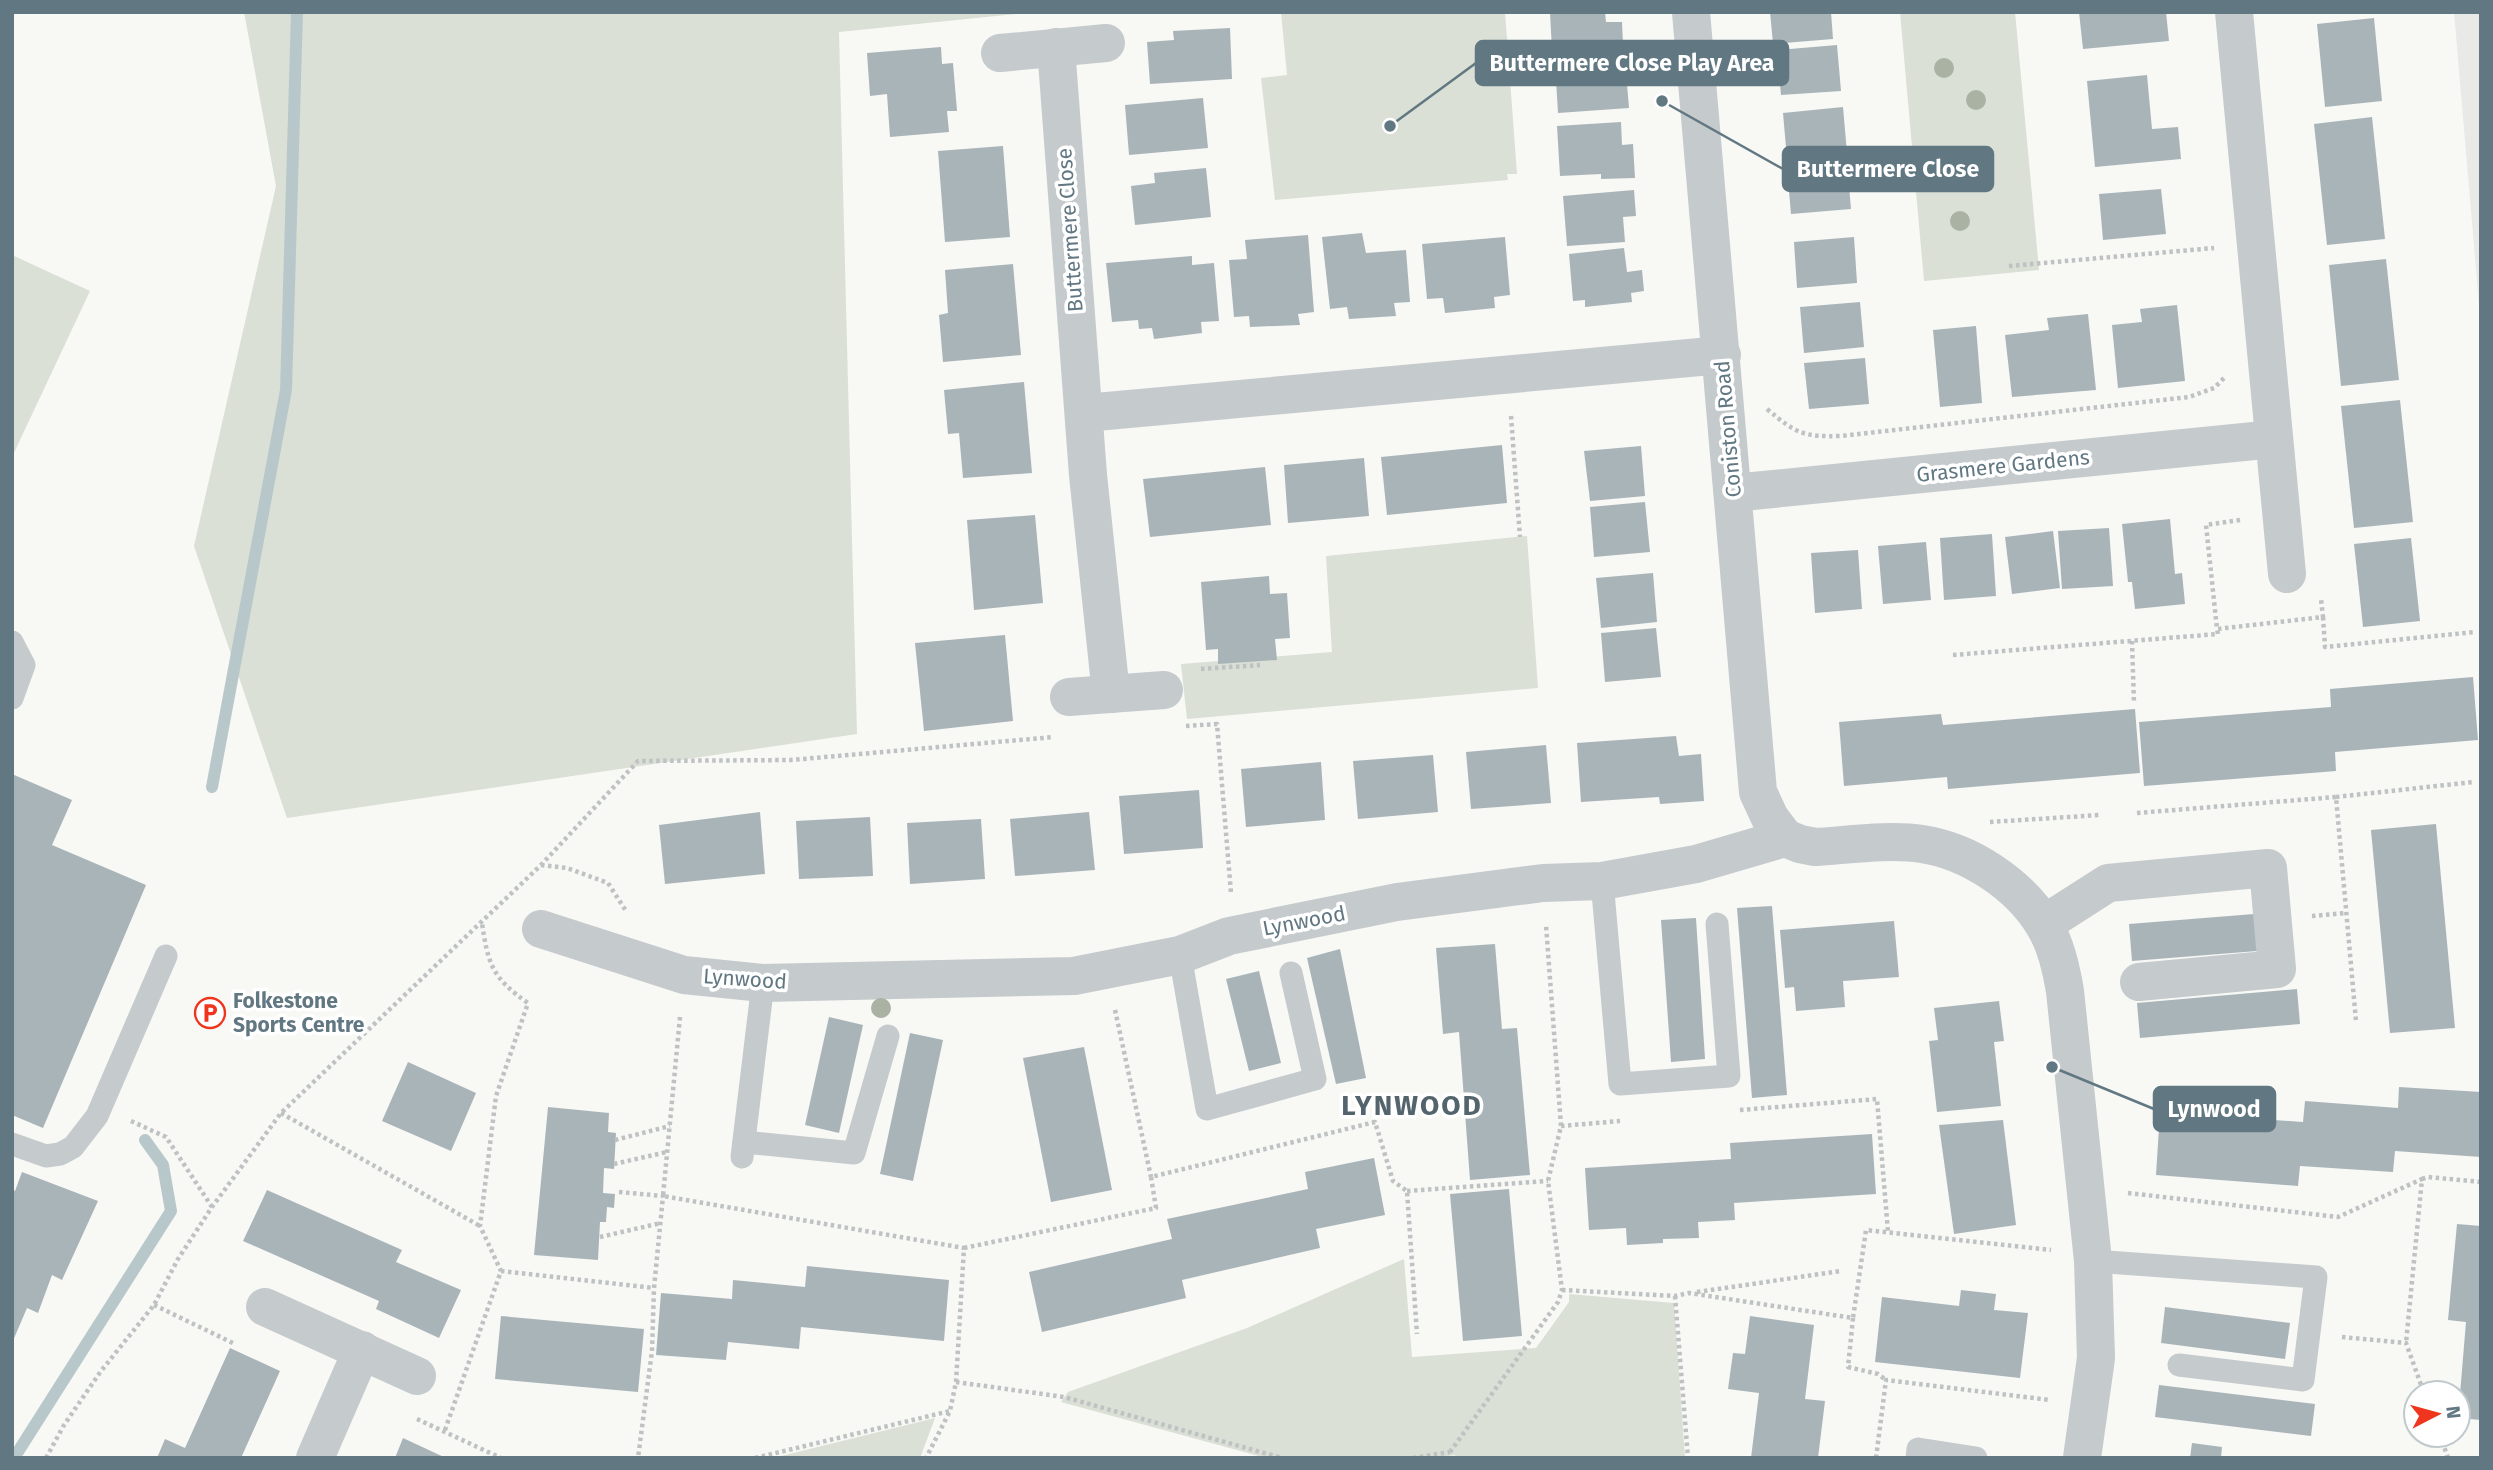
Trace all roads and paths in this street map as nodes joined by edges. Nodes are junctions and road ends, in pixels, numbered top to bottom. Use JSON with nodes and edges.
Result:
{"nodes":[{"id":1,"x":1691,"y":12,"type":"edge"},
{"id":2,"x":2234,"y":12,"type":"edge"},
{"id":3,"x":1106,"y":43,"type":"dead end"},
{"id":4,"x":1056,"y":47,"type":"junction"},
{"id":5,"x":1000,"y":53,"type":"dead end"},
{"id":6,"x":2256,"y":245,"type":"junction"},
{"id":7,"x":2009,"y":267,"type":"dead end"},
{"id":8,"x":1722,"y":355,"type":"junction"},
{"id":9,"x":2234,"y":369,"type":"dead end"},
{"id":10,"x":1510,"y":404,"type":"dead end"},
{"id":11,"x":1765,"y":408,"type":"dead end"},
{"id":12,"x":1085,"y":413,"type":"junction"},
{"id":13,"x":2274,"y":439,"type":"junction"},
{"id":14,"x":1733,"y":493,"type":"junction"},
{"id":15,"x":2245,"y":514,"type":"dead end"},
{"id":16,"x":1520,"y":537,"type":"dead end"},
{"id":17,"x":2303,"y":582,"type":"joint"},
{"id":18,"x":2323,"y":617,"type":"junction"},
{"id":19,"x":2217,"y":629,"type":"junction"},
{"id":20,"x":2474,"y":632,"type":"dead end"},
{"id":21,"x":2132,"y":641,"type":"junction"},
{"id":22,"x":12,"y":642,"type":"edge"},
{"id":23,"x":1953,"y":655,"type":"dead end"},
{"id":24,"x":1260,"y":665,"type":"dead end"},
{"id":25,"x":1199,"y":669,"type":"dead end"},
{"id":26,"x":1164,"y":690,"type":"dead end"},
{"id":27,"x":1111,"y":694,"type":"junction"},
{"id":28,"x":1069,"y":697,"type":"dead end"},
{"id":29,"x":12,"y":698,"type":"edge"},
{"id":30,"x":2134,"y":704,"type":"dead end"},
{"id":31,"x":1180,"y":727,"type":"dead end"},
{"id":32,"x":1054,"y":737,"type":"dead end"},
{"id":33,"x":2473,"y":782,"type":"dead end"},
{"id":34,"x":2336,"y":797,"type":"dead end"},
{"id":35,"x":2100,"y":815,"type":"dead end"},
{"id":36,"x":1986,"y":822,"type":"dead end"},
{"id":37,"x":1785,"y":838,"type":"junction"},
{"id":38,"x":541,"y":865,"type":"junction"},
{"id":39,"x":1602,"y":881,"type":"junction"},
{"id":40,"x":1543,"y":883,"type":"junction"},
{"id":41,"x":1241,"y":894,"type":"dead end"},
{"id":42,"x":631,"y":920,"type":"dead end"},
{"id":43,"x":482,"y":922,"type":"junction"},
{"id":44,"x":1717,"y":924,"type":"dead end"},
{"id":45,"x":2044,"y":925,"type":"junction"},
{"id":46,"x":541,"y":929,"type":"dead end"},
{"id":47,"x":166,"y":956,"type":"dead end"},
{"id":48,"x":1180,"y":956,"type":"junction"},
{"id":49,"x":1106,"y":970,"type":"junction"},
{"id":50,"x":1291,"y":973,"type":"dead end"},
{"id":51,"x":684,"y":975,"type":"junction"},
{"id":52,"x":2139,"y":982,"type":"dead end"},
{"id":53,"x":763,"y":983,"type":"junction"},
{"id":54,"x":888,"y":1036,"type":"dead end"},
{"id":55,"x":1740,"y":1110,"type":"dead end"},
{"id":56,"x":281,"y":1113,"type":"junction"},
{"id":57,"x":128,"y":1119,"type":"dead end"},
{"id":58,"x":1630,"y":1120,"type":"dead end"},
{"id":59,"x":670,"y":1126,"type":"junction"},
{"id":60,"x":1561,"y":1126,"type":"junction"},
{"id":61,"x":615,"y":1140,"type":"dead end"},
{"id":62,"x":12,"y":1144,"type":"edge"},
{"id":63,"x":667,"y":1152,"type":"junction"},
{"id":64,"x":614,"y":1164,"type":"dead end"},
{"id":65,"x":1151,"y":1177,"type":"junction"},
{"id":66,"x":2422,"y":1179,"type":"junction"},
{"id":67,"x":1548,"y":1181,"type":"junction"},
{"id":68,"x":2481,"y":1182,"type":"edge"},
{"id":69,"x":1407,"y":1191,"type":"junction"},
{"id":70,"x":619,"y":1192,"type":"dead end"},
{"id":71,"x":2120,"y":1192,"type":"dead end"},
{"id":72,"x":663,"y":1196,"type":"junction"},
{"id":73,"x":212,"y":1207,"type":"junction"},
{"id":74,"x":661,"y":1223,"type":"junction"},
{"id":75,"x":480,"y":1226,"type":"junction"},
{"id":76,"x":1888,"y":1232,"type":"junction"},
{"id":77,"x":600,"y":1237,"type":"dead end"},
{"id":78,"x":964,"y":1248,"type":"junction"},
{"id":79,"x":2078,"y":1256,"type":"junction"},
{"id":80,"x":501,"y":1271,"type":"junction"},
{"id":81,"x":1841,"y":1271,"type":"dead end"},
{"id":82,"x":654,"y":1288,"type":"junction"},
{"id":83,"x":1562,"y":1290,"type":"junction"},
{"id":84,"x":1689,"y":1293,"type":"junction"},
{"id":85,"x":1675,"y":1296,"type":"junction"},
{"id":86,"x":154,"y":1305,"type":"junction"},
{"id":87,"x":265,"y":1307,"type":"dead end"},
{"id":88,"x":1853,"y":1318,"type":"junction"},
{"id":89,"x":2310,"y":1333,"type":"junction"},
{"id":90,"x":1417,"y":1334,"type":"dead end"},
{"id":91,"x":2406,"y":1343,"type":"junction"},
{"id":92,"x":235,"y":1344,"type":"dead end"},
{"id":93,"x":362,"y":1350,"type":"junction"},
{"id":94,"x":2179,"y":1365,"type":"dead end"},
{"id":95,"x":417,"y":1376,"type":"dead end"},
{"id":96,"x":2419,"y":1379,"type":"edge"},
{"id":97,"x":1886,"y":1380,"type":"junction"},
{"id":98,"x":956,"y":1382,"type":"junction"},
{"id":99,"x":2057,"y":1401,"type":"dead end"},
{"id":100,"x":950,"y":1411,"type":"junction"},
{"id":101,"x":416,"y":1419,"type":"dead end"},
{"id":102,"x":445,"y":1430,"type":"junction"},
{"id":103,"x":1450,"y":1455,"type":"edge"},
{"id":104,"x":46,"y":1458,"type":"edge"},
{"id":105,"x":315,"y":1458,"type":"edge"},
{"id":106,"x":501,"y":1458,"type":"edge"},
{"id":107,"x":638,"y":1458,"type":"edge"},
{"id":108,"x":755,"y":1458,"type":"edge"},
{"id":109,"x":926,"y":1458,"type":"edge"},
{"id":110,"x":1282,"y":1458,"type":"edge"},
{"id":111,"x":1413,"y":1458,"type":"edge"},
{"id":112,"x":1688,"y":1458,"type":"edge"},
{"id":113,"x":1876,"y":1458,"type":"edge"},
{"id":114,"x":1917,"y":1458,"type":"edge"},
{"id":115,"x":1976,"y":1458,"type":"edge"},
{"id":116,"x":2082,"y":1458,"type":"edge"}],
"edges":[{"from":1,"to":8,"type":"street","name":"Coniston Road"},
{"from":2,"to":6,"type":"street"},
{"from":3,"to":4,"type":"street"},
{"from":4,"to":5,"type":"street"},
{"from":4,"to":12,"type":"street","name":"Buttermere Close"},
{"from":6,"to":7,"type":"path"},
{"from":6,"to":13,"type":"street"},
{"from":8,"to":12,"type":"street"},
{"from":8,"to":14,"type":"street","name":"Coniston Road"},
{"from":9,"to":11,"type":"path"},
{"from":10,"to":16,"type":"path"},
{"from":12,"to":27,"type":"street","name":"Buttermere Close"},
{"from":13,"to":14,"type":"street","name":"Grasmere Gardens"},
{"from":13,"to":17,"type":"street"},
{"from":14,"to":37,"type":"street","name":"Coniston Road"},
{"from":15,"to":19,"type":"path"},
{"from":17,"to":18,"type":"path"},
{"from":18,"to":19,"type":"path"},
{"from":18,"to":20,"type":"path"},
{"from":19,"to":21,"type":"path"},
{"from":21,"to":23,"type":"path"},
{"from":21,"to":30,"type":"path"},
{"from":22,"to":29,"type":"lane"},
{"from":24,"to":25,"type":"path"},
{"from":26,"to":27,"type":"street"},
{"from":27,"to":28,"type":"street"},
{"from":31,"to":41,"type":"path"},
{"from":32,"to":38,"type":"path"},
{"from":33,"to":34,"type":"path"},
{"from":35,"to":36,"type":"path"},
{"from":37,"to":39,"type":"street","name":"Lynwood"},
{"from":37,"to":45,"type":"street"},
{"from":38,"to":42,"type":"path"},
{"from":38,"to":43,"type":"path"},
{"from":39,"to":40,"type":"street","name":"Lynwood"},
{"from":39,"to":44,"type":"lane"},
{"from":40,"to":48,"type":"street","name":"Lynwood"},
{"from":40,"to":60,"type":"path"},
{"from":43,"to":56,"type":"path"},
{"from":43,"to":75,"type":"path"},
{"from":45,"to":52,"type":"street"},
{"from":45,"to":79,"type":"street"},
{"from":46,"to":51,"type":"street","name":"Lynwood"},
{"from":47,"to":62,"type":"lane"},
{"from":48,"to":49,"type":"street","name":"Lynwood"},
{"from":48,"to":50,"type":"lane"},
{"from":49,"to":53,"type":"street","name":"Lynwood"},
{"from":49,"to":65,"type":"path"},
{"from":51,"to":53,"type":"street","name":"Lynwood"},
{"from":51,"to":59,"type":"path"},
{"from":53,"to":54,"type":"lane"},
{"from":55,"to":76,"type":"path"},
{"from":56,"to":73,"type":"path"},
{"from":56,"to":75,"type":"path"},
{"from":57,"to":73,"type":"path"},
{"from":58,"to":60,"type":"path"},
{"from":59,"to":61,"type":"path"},
{"from":59,"to":63,"type":"path"},
{"from":60,"to":67,"type":"path"},
{"from":63,"to":64,"type":"path"},
{"from":63,"to":72,"type":"path"},
{"from":65,"to":69,"type":"path"},
{"from":65,"to":78,"type":"path"},
{"from":66,"to":68,"type":"path"},
{"from":66,"to":71,"type":"path"},
{"from":66,"to":91,"type":"path"},
{"from":67,"to":69,"type":"path"},
{"from":67,"to":83,"type":"path"},
{"from":69,"to":90,"type":"path"},
{"from":70,"to":72,"type":"path"},
{"from":72,"to":74,"type":"path"},
{"from":72,"to":78,"type":"path"},
{"from":73,"to":86,"type":"path"},
{"from":74,"to":77,"type":"path"},
{"from":74,"to":82,"type":"path"},
{"from":75,"to":80,"type":"path"},
{"from":76,"to":79,"type":"path"},
{"from":76,"to":88,"type":"path"},
{"from":78,"to":98,"type":"path"},
{"from":79,"to":89,"type":"lane"},
{"from":79,"to":116,"type":"street"},
{"from":80,"to":82,"type":"path"},
{"from":80,"to":102,"type":"path"},
{"from":81,"to":84,"type":"path"},
{"from":82,"to":107,"type":"path"},
{"from":83,"to":85,"type":"path"},
{"from":83,"to":103,"type":"path"},
{"from":84,"to":85,"type":"path"},
{"from":84,"to":88,"type":"path"},
{"from":85,"to":112,"type":"path"},
{"from":86,"to":92,"type":"path"},
{"from":86,"to":104,"type":"path"},
{"from":87,"to":93,"type":"street"},
{"from":88,"to":97,"type":"path"},
{"from":89,"to":91,"type":"path"},
{"from":89,"to":94,"type":"lane"},
{"from":91,"to":96,"type":"path"},
{"from":93,"to":95,"type":"street"},
{"from":93,"to":105,"type":"street"},
{"from":97,"to":99,"type":"path"},
{"from":97,"to":113,"type":"path"},
{"from":98,"to":100,"type":"path"},
{"from":98,"to":110,"type":"path"},
{"from":100,"to":108,"type":"path"},
{"from":100,"to":109,"type":"path"},
{"from":101,"to":102,"type":"path"},
{"from":102,"to":106,"type":"path"},
{"from":103,"to":111,"type":"path"},
{"from":114,"to":115,"type":"lane"}]}
